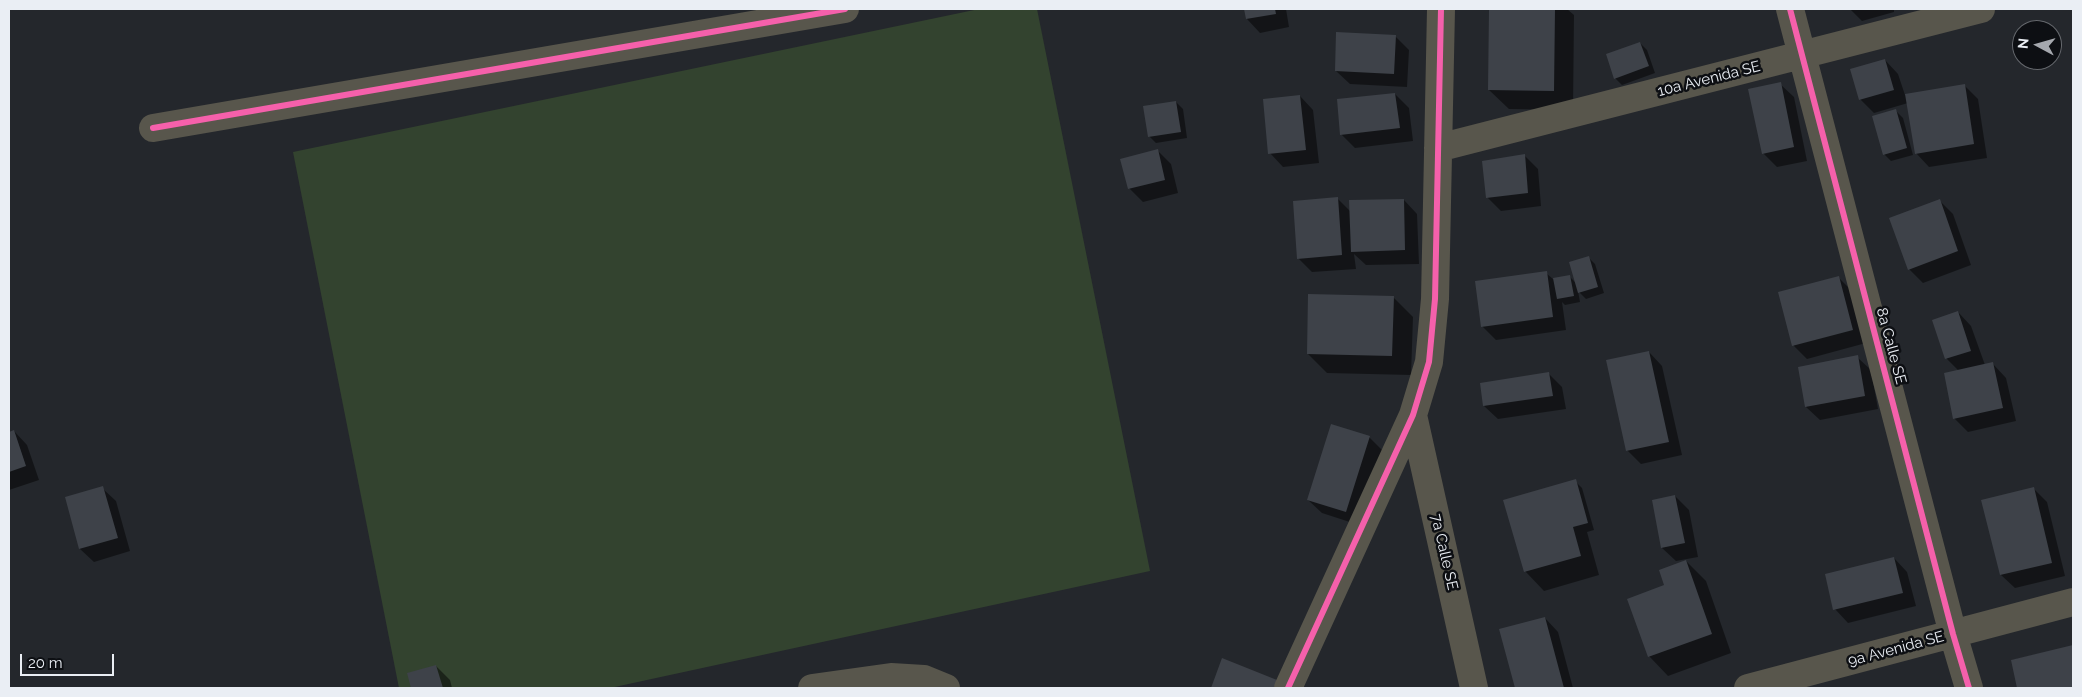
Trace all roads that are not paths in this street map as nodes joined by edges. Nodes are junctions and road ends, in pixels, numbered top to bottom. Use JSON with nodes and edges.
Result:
{"nodes":[{"id":1,"x":845,"y":9,"type":"edge"},
{"id":2,"x":1441,"y":9,"type":"edge"},
{"id":3,"x":1790,"y":9,"type":"edge"},
{"id":4,"x":1981,"y":9,"type":"edge"},
{"id":5,"x":1802,"y":55,"type":"junction"},
{"id":6,"x":153,"y":128,"type":"dead end"},
{"id":7,"x":1438,"y":148,"type":"junction"},
{"id":8,"x":1414,"y":415,"type":"junction"},
{"id":9,"x":2073,"y":602,"type":"edge"},
{"id":10,"x":1953,"y":634,"type":"junction"},
{"id":11,"x":812,"y":688,"type":"edge"},
{"id":12,"x":946,"y":688,"type":"edge"},
{"id":13,"x":1288,"y":688,"type":"edge"},
{"id":14,"x":1474,"y":688,"type":"edge"},
{"id":15,"x":1748,"y":688,"type":"edge"},
{"id":16,"x":1969,"y":688,"type":"edge"}],
"edges":[{"from":1,"to":6,"type":"street"},
{"from":2,"to":7,"type":"street"},
{"from":3,"to":5,"type":"street","name":"8a Calle SE"},
{"from":4,"to":5,"type":"street","name":"10a Avenida SE"},
{"from":5,"to":7,"type":"street","name":"10a Avenida SE"},
{"from":5,"to":10,"type":"street","name":"8a Calle SE"},
{"from":7,"to":8,"type":"street"},
{"from":8,"to":13,"type":"street"},
{"from":8,"to":14,"type":"street","name":"7a Calle SE"},
{"from":9,"to":10,"type":"street","name":"9a Avenida SE"},
{"from":10,"to":15,"type":"street","name":"9a Avenida SE"},
{"from":10,"to":16,"type":"street","name":"8a Calle SE"},
{"from":11,"to":12,"type":"street"}]}
